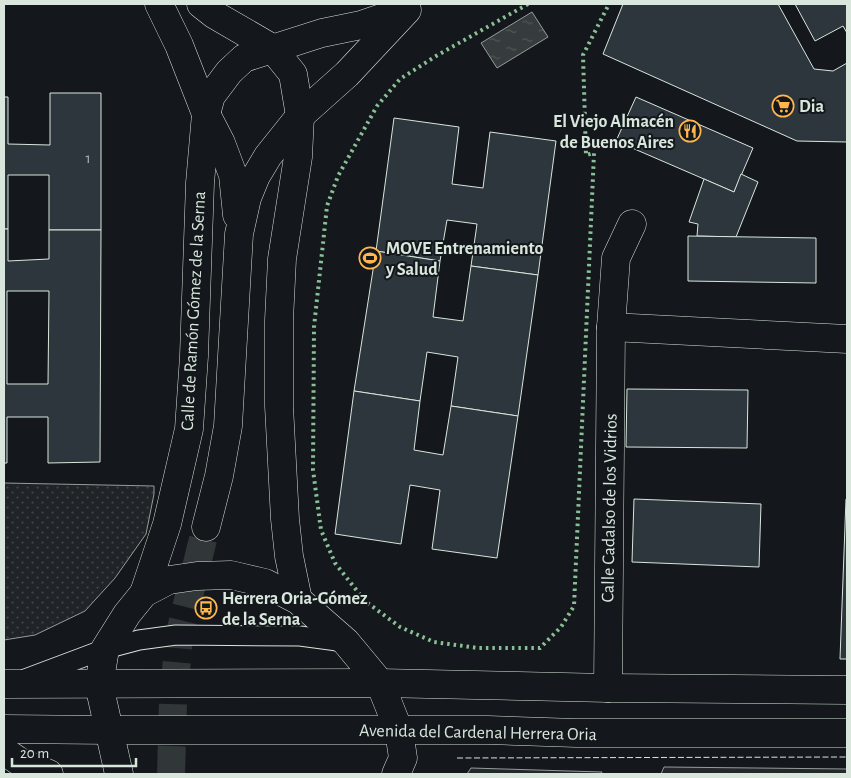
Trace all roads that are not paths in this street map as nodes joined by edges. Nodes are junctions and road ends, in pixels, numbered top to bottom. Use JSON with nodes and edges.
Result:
{"nodes":[{"id":1,"x":159,"y":4,"type":"edge"},
{"id":2,"x":201,"y":4,"type":"edge"},
{"id":3,"x":412,"y":7,"type":"edge"},
{"id":4,"x":272,"y":48,"type":"junction"},
{"id":5,"x":206,"y":114,"type":"junction"},
{"id":6,"x":300,"y":116,"type":"junction"},
{"id":7,"x":632,"y":224,"type":"dead end"},
{"id":8,"x":239,"y":234,"type":"junction"},
{"id":9,"x":611,"y":327,"type":"junction"},
{"id":10,"x":847,"y":338,"type":"edge"},
{"id":11,"x":206,"y":527,"type":"tunnel mouth"},
{"id":12,"x":144,"y":593,"type":"junction"},
{"id":13,"x":298,"y":600,"type":"junction"},
{"id":14,"x":346,"y":642,"type":"junction"},
{"id":15,"x":105,"y":649,"type":"junction"},
{"id":16,"x":380,"y":683,"type":"junction"},
{"id":17,"x":6,"y":684,"type":"edge"},
{"id":18,"x":99,"y":685,"type":"junction"},
{"id":19,"x":608,"y":688,"type":"junction"},
{"id":20,"x":847,"y":690,"type":"edge"},
{"id":21,"x":4,"y":729,"type":"edge"},
{"id":22,"x":109,"y":730,"type":"junction"},
{"id":23,"x":399,"y":731,"type":"junction"},
{"id":24,"x":847,"y":734,"type":"edge"},
{"id":25,"x":4,"y":751,"type":"edge"},
{"id":26,"x":49,"y":774,"type":"edge"},
{"id":27,"x":119,"y":774,"type":"edge"},
{"id":28,"x":396,"y":774,"type":"edge"}],
"edges":[{"from":1,"to":5,"type":"street","name":"Calle de Ramón Gómez de la Serna"},
{"from":2,"to":4,"type":"street"},
{"from":3,"to":4,"type":"street","name":"Calle de Ramón Gómez de la Serna"},
{"from":3,"to":6,"type":"street","name":"Calle de Ramón Gómez de la Serna"},
{"from":4,"to":5,"type":"street","name":"Calle de Ramón Gómez de la Serna"},
{"from":4,"to":6,"type":"street"},
{"from":5,"to":8,"type":"street","name":"Calle de Ramón Gómez de la Serna"},
{"from":5,"to":12,"type":"street","name":"Calle de Ramón Gómez de la Serna"},
{"from":6,"to":8,"type":"street","name":"Calle de Ramón Gómez de la Serna"},
{"from":6,"to":13,"type":"street"},
{"from":7,"to":9,"type":"street","name":"Calle Cadalso de los Vidrios"},
{"from":8,"to":11,"type":"street","name":"Calle de Ramón Gómez de la Serna"},
{"from":9,"to":10,"type":"street"},
{"from":9,"to":19,"type":"street","name":"Calle Cadalso de los Vidrios"},
{"from":12,"to":13,"type":"street"},
{"from":12,"to":15,"type":"street"},
{"from":13,"to":14,"type":"street"},
{"from":14,"to":15,"type":"lane"},
{"from":14,"to":16,"type":"street"},
{"from":15,"to":17,"type":"lane"},
{"from":15,"to":18,"type":"street"},
{"from":16,"to":18,"type":"street"},
{"from":16,"to":19,"type":"street"},
{"from":16,"to":23,"type":"street"},
{"from":17,"to":18,"type":"street"},
{"from":18,"to":22,"type":"street"},
{"from":19,"to":20,"type":"street"},
{"from":21,"to":22,"type":"street","name":"Avenida del Cardenal Herrera Oria"},
{"from":22,"to":23,"type":"street","name":"Avenida del Cardenal Herrera Oria"},
{"from":22,"to":27,"type":"street"},
{"from":23,"to":24,"type":"street","name":"Avenida del Cardenal Herrera Oria"},
{"from":23,"to":28,"type":"street"},
{"from":25,"to":26,"type":"street"}]}
